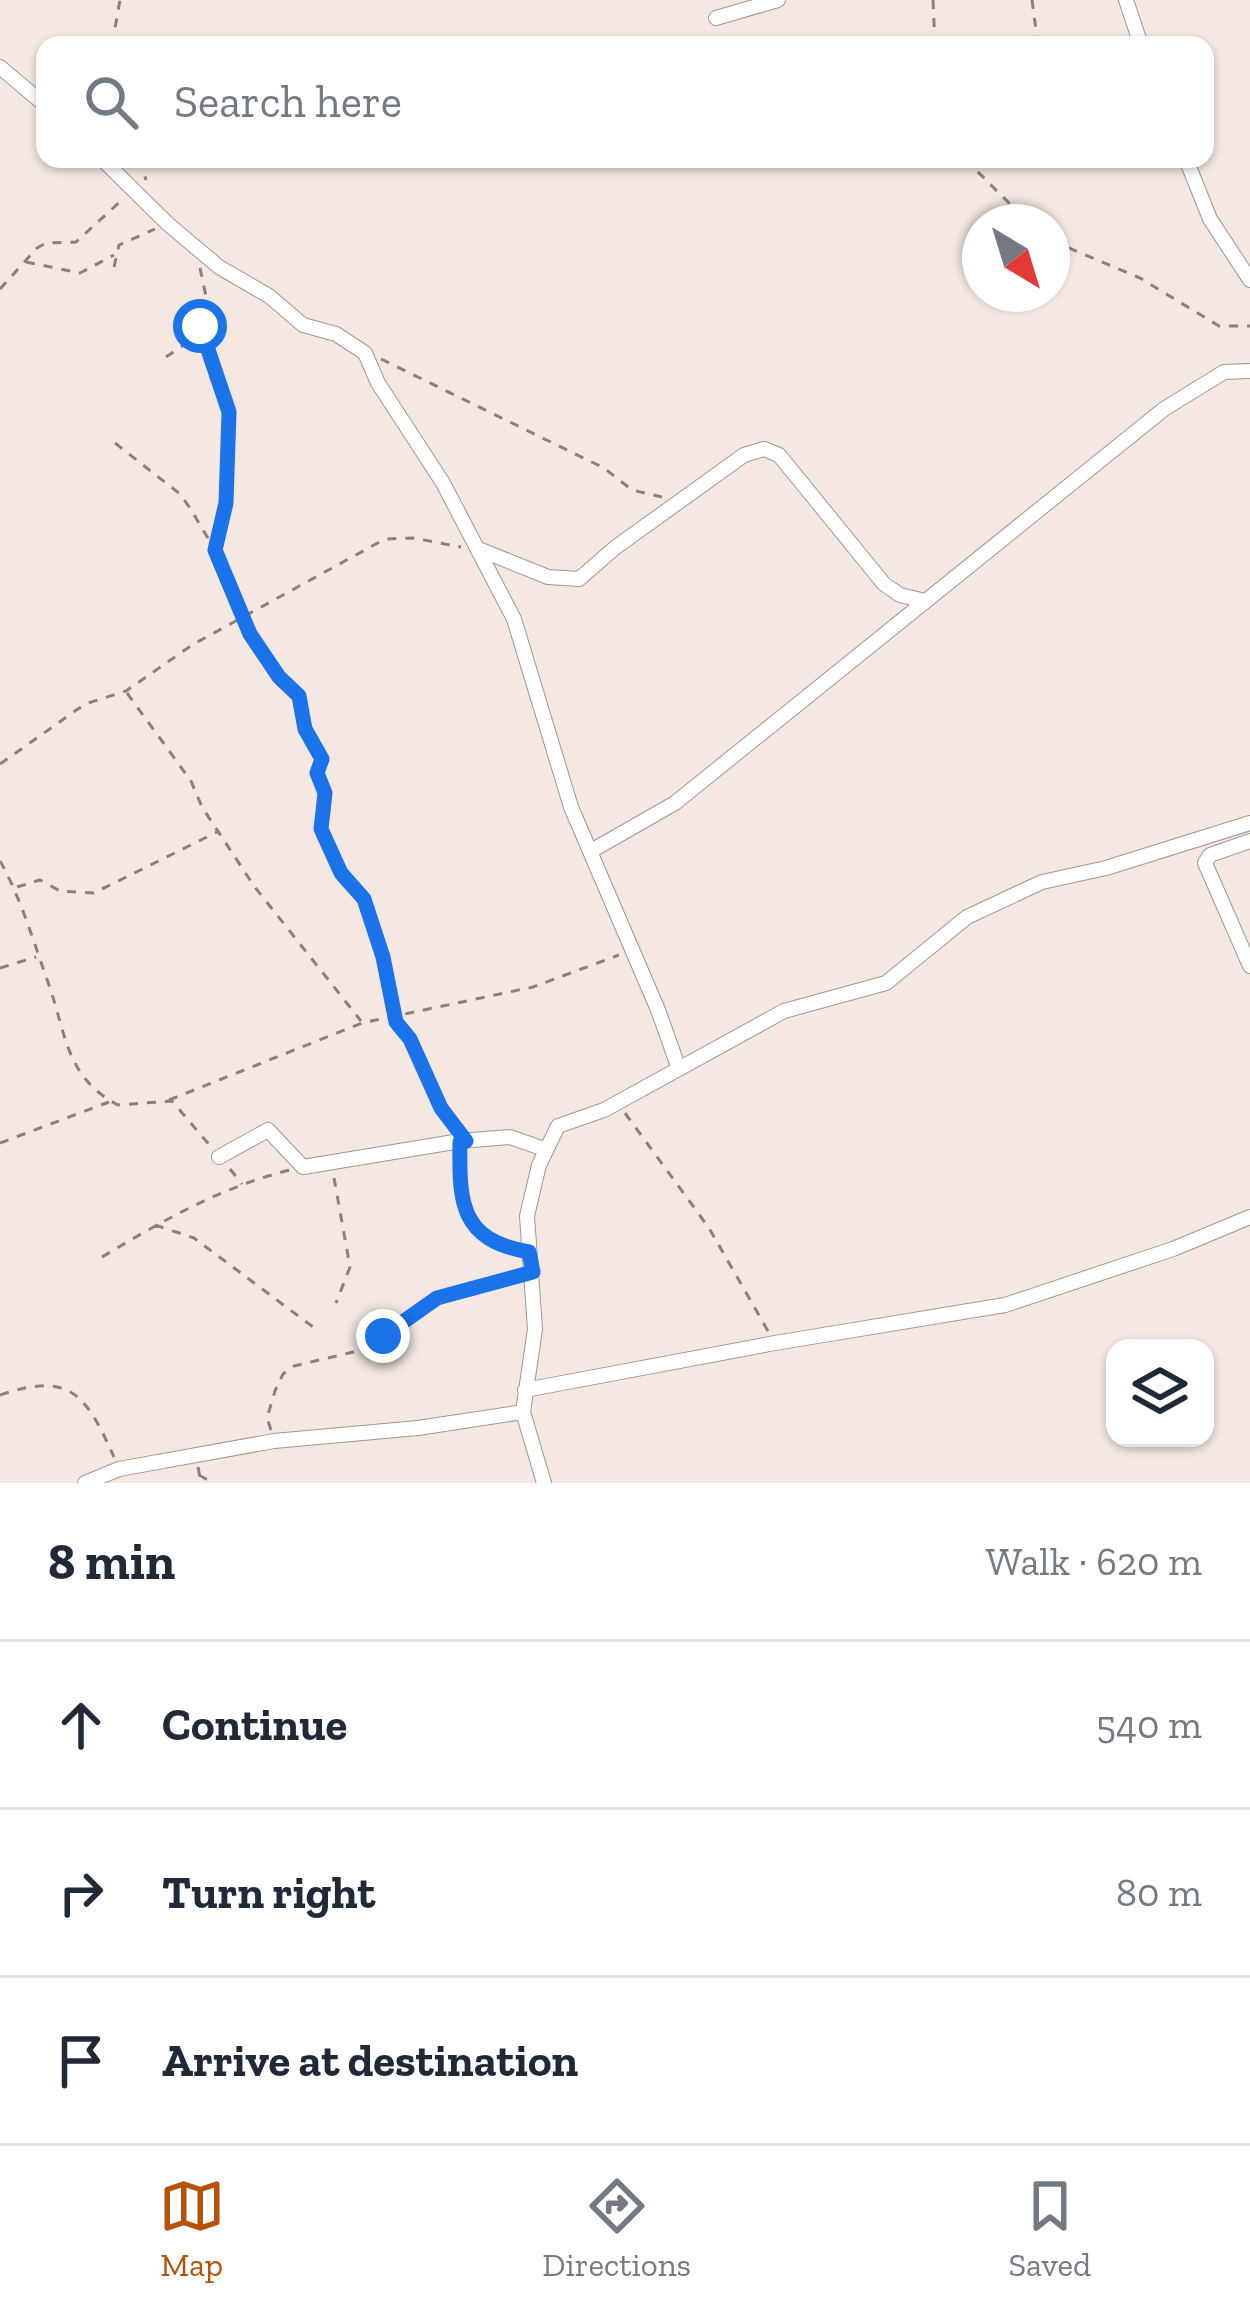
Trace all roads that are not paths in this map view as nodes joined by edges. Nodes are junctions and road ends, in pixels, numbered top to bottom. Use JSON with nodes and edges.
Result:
{"nodes":[{"id":1,"x":778,"y":0,"type":"edge"},
{"id":2,"x":1126,"y":0,"type":"edge"},
{"id":3,"x":716,"y":18,"type":"dead end"},
{"id":4,"x":1139,"y":36,"type":"edge"},
{"id":5,"x":0,"y":67,"type":"edge"},
{"id":6,"x":36,"y":97,"type":"edge"},
{"id":7,"x":112,"y":168,"type":"edge"},
{"id":8,"x":1190,"y":168,"type":"edge"},
{"id":9,"x":1250,"y":280,"type":"edge"},
{"id":10,"x":1250,"y":371,"type":"edge"},
{"id":11,"x":481,"y":550,"type":"junction"},
{"id":12,"x":925,"y":602,"type":"junction"},
{"id":13,"x":1250,"y":823,"type":"edge"},
{"id":14,"x":1250,"y":841,"type":"edge"},
{"id":15,"x":592,"y":851,"type":"junction"},
{"id":16,"x":1250,"y":966,"type":"edge"},
{"id":17,"x":678,"y":1066,"type":"junction"},
{"id":18,"x":544,"y":1149,"type":"junction"},
{"id":19,"x":219,"y":1157,"type":"road end"},
{"id":20,"x":1250,"y":1217,"type":"edge"},
{"id":21,"x":525,"y":1390,"type":"junction"},
{"id":22,"x":523,"y":1412,"type":"junction"},
{"id":23,"x":85,"y":1483,"type":"edge"},
{"id":24,"x":544,"y":1483,"type":"edge"}],
"edges":[{"from":1,"to":3,"type":"street"},
{"from":2,"to":4,"type":"street"},
{"from":5,"to":6,"type":"street"},
{"from":7,"to":11,"type":"street"},
{"from":8,"to":9,"type":"street"},
{"from":10,"to":12,"type":"street"},
{"from":11,"to":12,"type":"street"},
{"from":11,"to":15,"type":"street"},
{"from":12,"to":15,"type":"street"},
{"from":13,"to":17,"type":"street"},
{"from":14,"to":16,"type":"street"},
{"from":15,"to":17,"type":"street"},
{"from":17,"to":18,"type":"street"},
{"from":18,"to":19,"type":"street"},
{"from":18,"to":21,"type":"street"},
{"from":20,"to":21,"type":"street"},
{"from":21,"to":22,"type":"street"},
{"from":22,"to":23,"type":"street"},
{"from":22,"to":24,"type":"street"}]}
